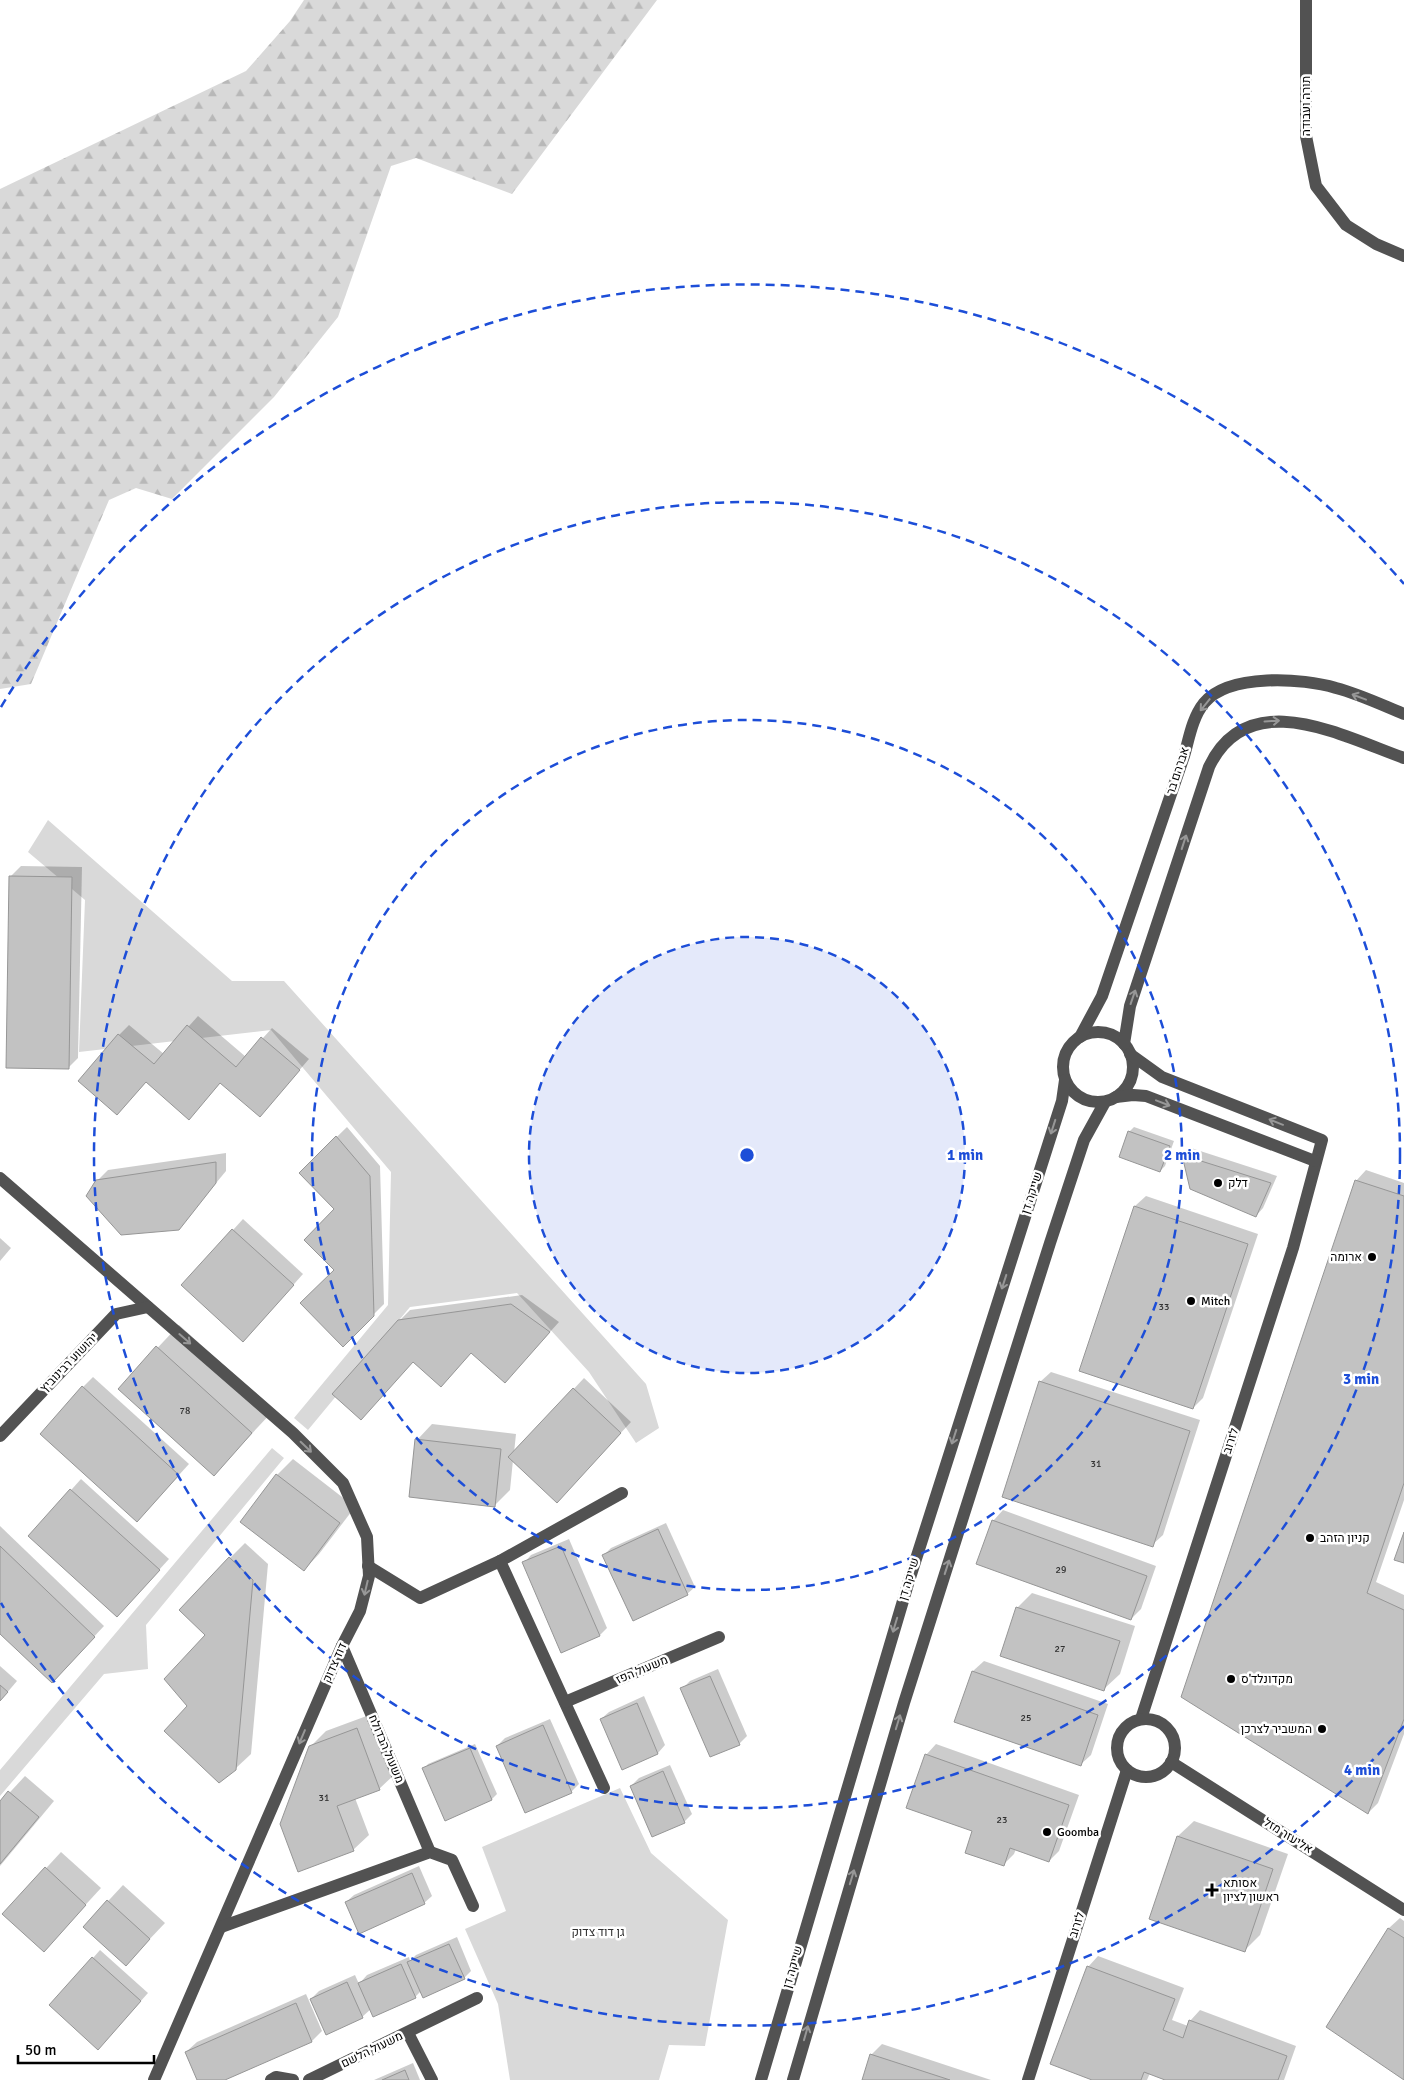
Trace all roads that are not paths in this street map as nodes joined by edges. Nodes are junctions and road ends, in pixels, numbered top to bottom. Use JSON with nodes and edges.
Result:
{"nodes":[{"id":1,"x":1306,"y":0,"type":"edge"},
{"id":2,"x":1404,"y":256,"type":"edge"},
{"id":3,"x":1404,"y":714,"type":"edge"},
{"id":4,"x":1404,"y":758,"type":"edge"},
{"id":5,"x":1080,"y":1037,"type":"junction"},
{"id":6,"x":1127,"y":1049,"type":"junction"},
{"id":7,"x":1065,"y":1080,"type":"junction"},
{"id":8,"x":1110,"y":1099,"type":"junction"},
{"id":9,"x":1316,"y":1161,"type":"junction"},
{"id":10,"x":0,"y":1178,"type":"edge"},
{"id":11,"x":148,"y":1307,"type":"junction"},
{"id":12,"x":0,"y":1436,"type":"edge"},
{"id":13,"x":622,"y":1493,"type":"dead end"},
{"id":14,"x":500,"y":1561,"type":"junction"},
{"id":15,"x":368,"y":1566,"type":"junction"},
{"id":16,"x":719,"y":1637,"type":"dead end"},
{"id":17,"x":342,"y":1646,"type":"junction"},
{"id":18,"x":564,"y":1702,"type":"junction"},
{"id":19,"x":1141,"y":1719,"type":"junction"},
{"id":20,"x":1171,"y":1762,"type":"junction"},
{"id":21,"x":1127,"y":1770,"type":"junction"},
{"id":22,"x":604,"y":1788,"type":"dead end"},
{"id":23,"x":430,"y":1852,"type":"junction"},
{"id":24,"x":473,"y":1906,"type":"dead end"},
{"id":25,"x":1404,"y":1910,"type":"edge"},
{"id":26,"x":222,"y":1927,"type":"junction"},
{"id":27,"x":477,"y":1998,"type":"dead end"},
{"id":28,"x":408,"y":2033,"type":"junction"},
{"id":29,"x":154,"y":2080,"type":"edge"},
{"id":30,"x":271,"y":2080,"type":"edge"},
{"id":31,"x":293,"y":2080,"type":"edge"},
{"id":32,"x":309,"y":2080,"type":"edge"},
{"id":33,"x":432,"y":2080,"type":"edge"},
{"id":34,"x":761,"y":2080,"type":"edge"},
{"id":35,"x":793,"y":2080,"type":"edge"},
{"id":36,"x":1028,"y":2080,"type":"edge"}],
"edges":[{"from":1,"to":2,"type":"street","name":"תורה ועבודה"},
{"from":3,"to":5,"type":"street","name":"אברהם בר","one_way":true},
{"from":6,"to":4,"type":"street","one_way":true},
{"from":5,"to":6,"type":"street"},
{"from":5,"to":7,"type":"street"},
{"from":6,"to":8,"type":"street"},
{"from":9,"to":6,"type":"street","name":"לזרוב","one_way":true},
{"from":7,"to":8,"type":"street"},
{"from":7,"to":34,"type":"street","name":"שייקה דן","one_way":true},
{"from":8,"to":9,"type":"street","one_way":true},
{"from":35,"to":8,"type":"street","one_way":true},
{"from":9,"to":19,"type":"street","name":"לזרוב"},
{"from":10,"to":11,"type":"street","name":"דוד צדוק"},
{"from":11,"to":12,"type":"street","name":"יהושוע רבינוביץ"},
{"from":11,"to":15,"type":"street","name":"דוד צדוק","one_way":true},
{"from":13,"to":14,"type":"street"},
{"from":14,"to":15,"type":"street"},
{"from":14,"to":18,"type":"street"},
{"from":15,"to":17,"type":"street","name":"דוד צדוק","one_way":true},
{"from":16,"to":18,"type":"street","name":"משעול הפז"},
{"from":17,"to":23,"type":"street","name":"משעול הבדולח"},
{"from":17,"to":26,"type":"street","name":"דוד צדוק","one_way":true},
{"from":18,"to":22,"type":"street"},
{"from":19,"to":20,"type":"street"},
{"from":19,"to":21,"type":"street"},
{"from":20,"to":21,"type":"street"},
{"from":20,"to":25,"type":"street","name":"אליעזר מזל"},
{"from":21,"to":36,"type":"street","name":"לזרוב"},
{"from":23,"to":24,"type":"street"},
{"from":23,"to":26,"type":"street"},
{"from":26,"to":29,"type":"street","name":"דוד צדוק"},
{"from":27,"to":28,"type":"street","name":"משעול הלשם"},
{"from":28,"to":32,"type":"street","name":"משעול הלשם"},
{"from":28,"to":33,"type":"street","name":"משעול הלשם"},
{"from":30,"to":31,"type":"street"}]}
